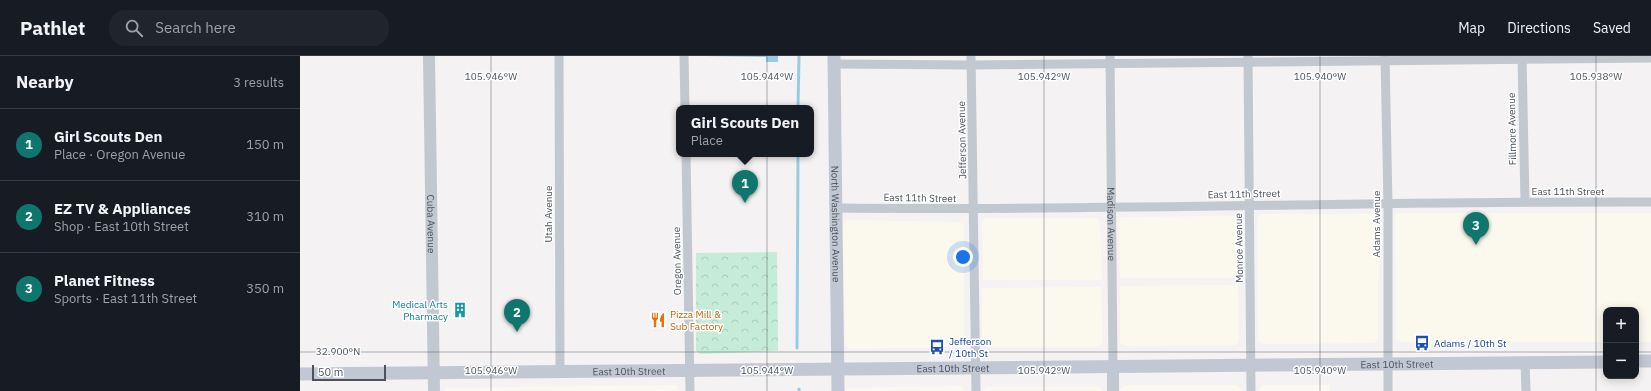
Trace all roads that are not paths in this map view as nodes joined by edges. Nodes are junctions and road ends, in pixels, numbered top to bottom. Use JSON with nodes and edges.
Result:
{"nodes":[{"id":1,"x":429,"y":56,"type":"edge"},
{"id":2,"x":559,"y":56,"type":"edge"},
{"id":3,"x":684,"y":56,"type":"edge"},
{"id":4,"x":1385,"y":58,"type":"edge"},
{"id":5,"x":1522,"y":58,"type":"edge"},
{"id":6,"x":1651,"y":58,"type":"edge"},
{"id":7,"x":1248,"y":59,"type":"edge"},
{"id":8,"x":834,"y":60,"type":"edge"},
{"id":9,"x":1110,"y":60,"type":"edge"},
{"id":10,"x":971,"y":61,"type":"edge"},
{"id":11,"x":685,"y":105,"type":"edge"},
{"id":12,"x":686,"y":157,"type":"edge"},
{"id":13,"x":1525,"y":202,"type":"junction"},
{"id":14,"x":1651,"y":202,"type":"edge"},
{"id":15,"x":1388,"y":204,"type":"junction"},
{"id":16,"x":1249,"y":205,"type":"junction"},
{"id":17,"x":1112,"y":207,"type":"junction"},
{"id":18,"x":836,"y":208,"type":"junction"},
{"id":19,"x":974,"y":209,"type":"junction"},
{"id":20,"x":1639,"y":361,"type":"edge"},
{"id":21,"x":1651,"y":361,"type":"edge"},
{"id":22,"x":1526,"y":362,"type":"junction"},
{"id":23,"x":1603,"y":362,"type":"edge"},
{"id":24,"x":1388,"y":364,"type":"junction"},
{"id":25,"x":1251,"y":365,"type":"junction"},
{"id":26,"x":1113,"y":366,"type":"junction"},
{"id":27,"x":976,"y":367,"type":"junction"},
{"id":28,"x":838,"y":369,"type":"junction"},
{"id":29,"x":690,"y":370,"type":"junction"},
{"id":30,"x":560,"y":371,"type":"junction"},
{"id":31,"x":434,"y":372,"type":"junction"},
{"id":32,"x":300,"y":374,"type":"edge"},
{"id":33,"x":434,"y":391,"type":"edge"},
{"id":34,"x":690,"y":391,"type":"edge"},
{"id":35,"x":838,"y":391,"type":"edge"},
{"id":36,"x":976,"y":391,"type":"edge"},
{"id":37,"x":1113,"y":391,"type":"edge"},
{"id":38,"x":1251,"y":391,"type":"edge"},
{"id":39,"x":1388,"y":391,"type":"edge"},
{"id":40,"x":1526,"y":391,"type":"edge"}],
"edges":[{"from":1,"to":31,"type":"street","name":"Cuba Avenue"},
{"from":2,"to":30,"type":"street","name":"Utah Avenue"},
{"from":3,"to":11,"type":"street"},
{"from":4,"to":5,"type":"street"},
{"from":4,"to":7,"type":"street"},
{"from":4,"to":15,"type":"street","name":"Adams Avenue"},
{"from":5,"to":6,"type":"street"},
{"from":5,"to":13,"type":"street","name":"Fillmore Avenue"},
{"from":7,"to":9,"type":"street"},
{"from":7,"to":16,"type":"street","name":"Monroe Avenue"},
{"from":8,"to":10,"type":"street"},
{"from":8,"to":18,"type":"main road","name":"North Washington Avenue"},
{"from":9,"to":10,"type":"street"},
{"from":9,"to":17,"type":"street","name":"Madison Avenue"},
{"from":10,"to":19,"type":"street","name":"Jefferson Avenue"},
{"from":12,"to":29,"type":"street","name":"Oregon Avenue"},
{"from":13,"to":14,"type":"street","name":"East 11th Street"},
{"from":13,"to":15,"type":"street","name":"East 11th Street"},
{"from":15,"to":16,"type":"street","name":"East 11th Street"},
{"from":15,"to":24,"type":"street","name":"Adams Avenue"},
{"from":16,"to":17,"type":"street","name":"East 11th Street"},
{"from":16,"to":25,"type":"street","name":"Monroe Avenue"},
{"from":17,"to":19,"type":"street","name":"East 11th Street"},
{"from":17,"to":26,"type":"street","name":"Madison Avenue"},
{"from":18,"to":19,"type":"street","name":"East 11th Street"},
{"from":18,"to":28,"type":"main road","name":"North Washington Avenue"},
{"from":19,"to":27,"type":"street","name":"Jefferson Avenue"},
{"from":20,"to":21,"type":"main road"},
{"from":22,"to":23,"type":"main road","name":"East 10th Street"},
{"from":22,"to":24,"type":"main road","name":"East 10th Street"},
{"from":22,"to":40,"type":"street"},
{"from":24,"to":25,"type":"main road","name":"East 10th Street"},
{"from":24,"to":39,"type":"street","name":"Adams Avenue"},
{"from":25,"to":26,"type":"main road","name":"East 10th Street"},
{"from":25,"to":38,"type":"street","name":"Monroe Avenue"},
{"from":26,"to":27,"type":"main road","name":"East 10th Street"},
{"from":26,"to":37,"type":"street","name":"Madison Avenue"},
{"from":27,"to":28,"type":"main road","name":"East 10th Street"},
{"from":27,"to":36,"type":"street","name":"Jefferson Avenue"},
{"from":28,"to":29,"type":"main road","name":"East 10th Street"},
{"from":28,"to":35,"type":"main road","name":"North Washington Avenue"},
{"from":29,"to":30,"type":"main road","name":"East 10th Street"},
{"from":29,"to":34,"type":"street","name":"Oregon Avenue"},
{"from":30,"to":31,"type":"main road","name":"East 10th Street"},
{"from":31,"to":32,"type":"main road","name":"East 10th Street"},
{"from":31,"to":33,"type":"street","name":"Cuba Avenue"}]}
